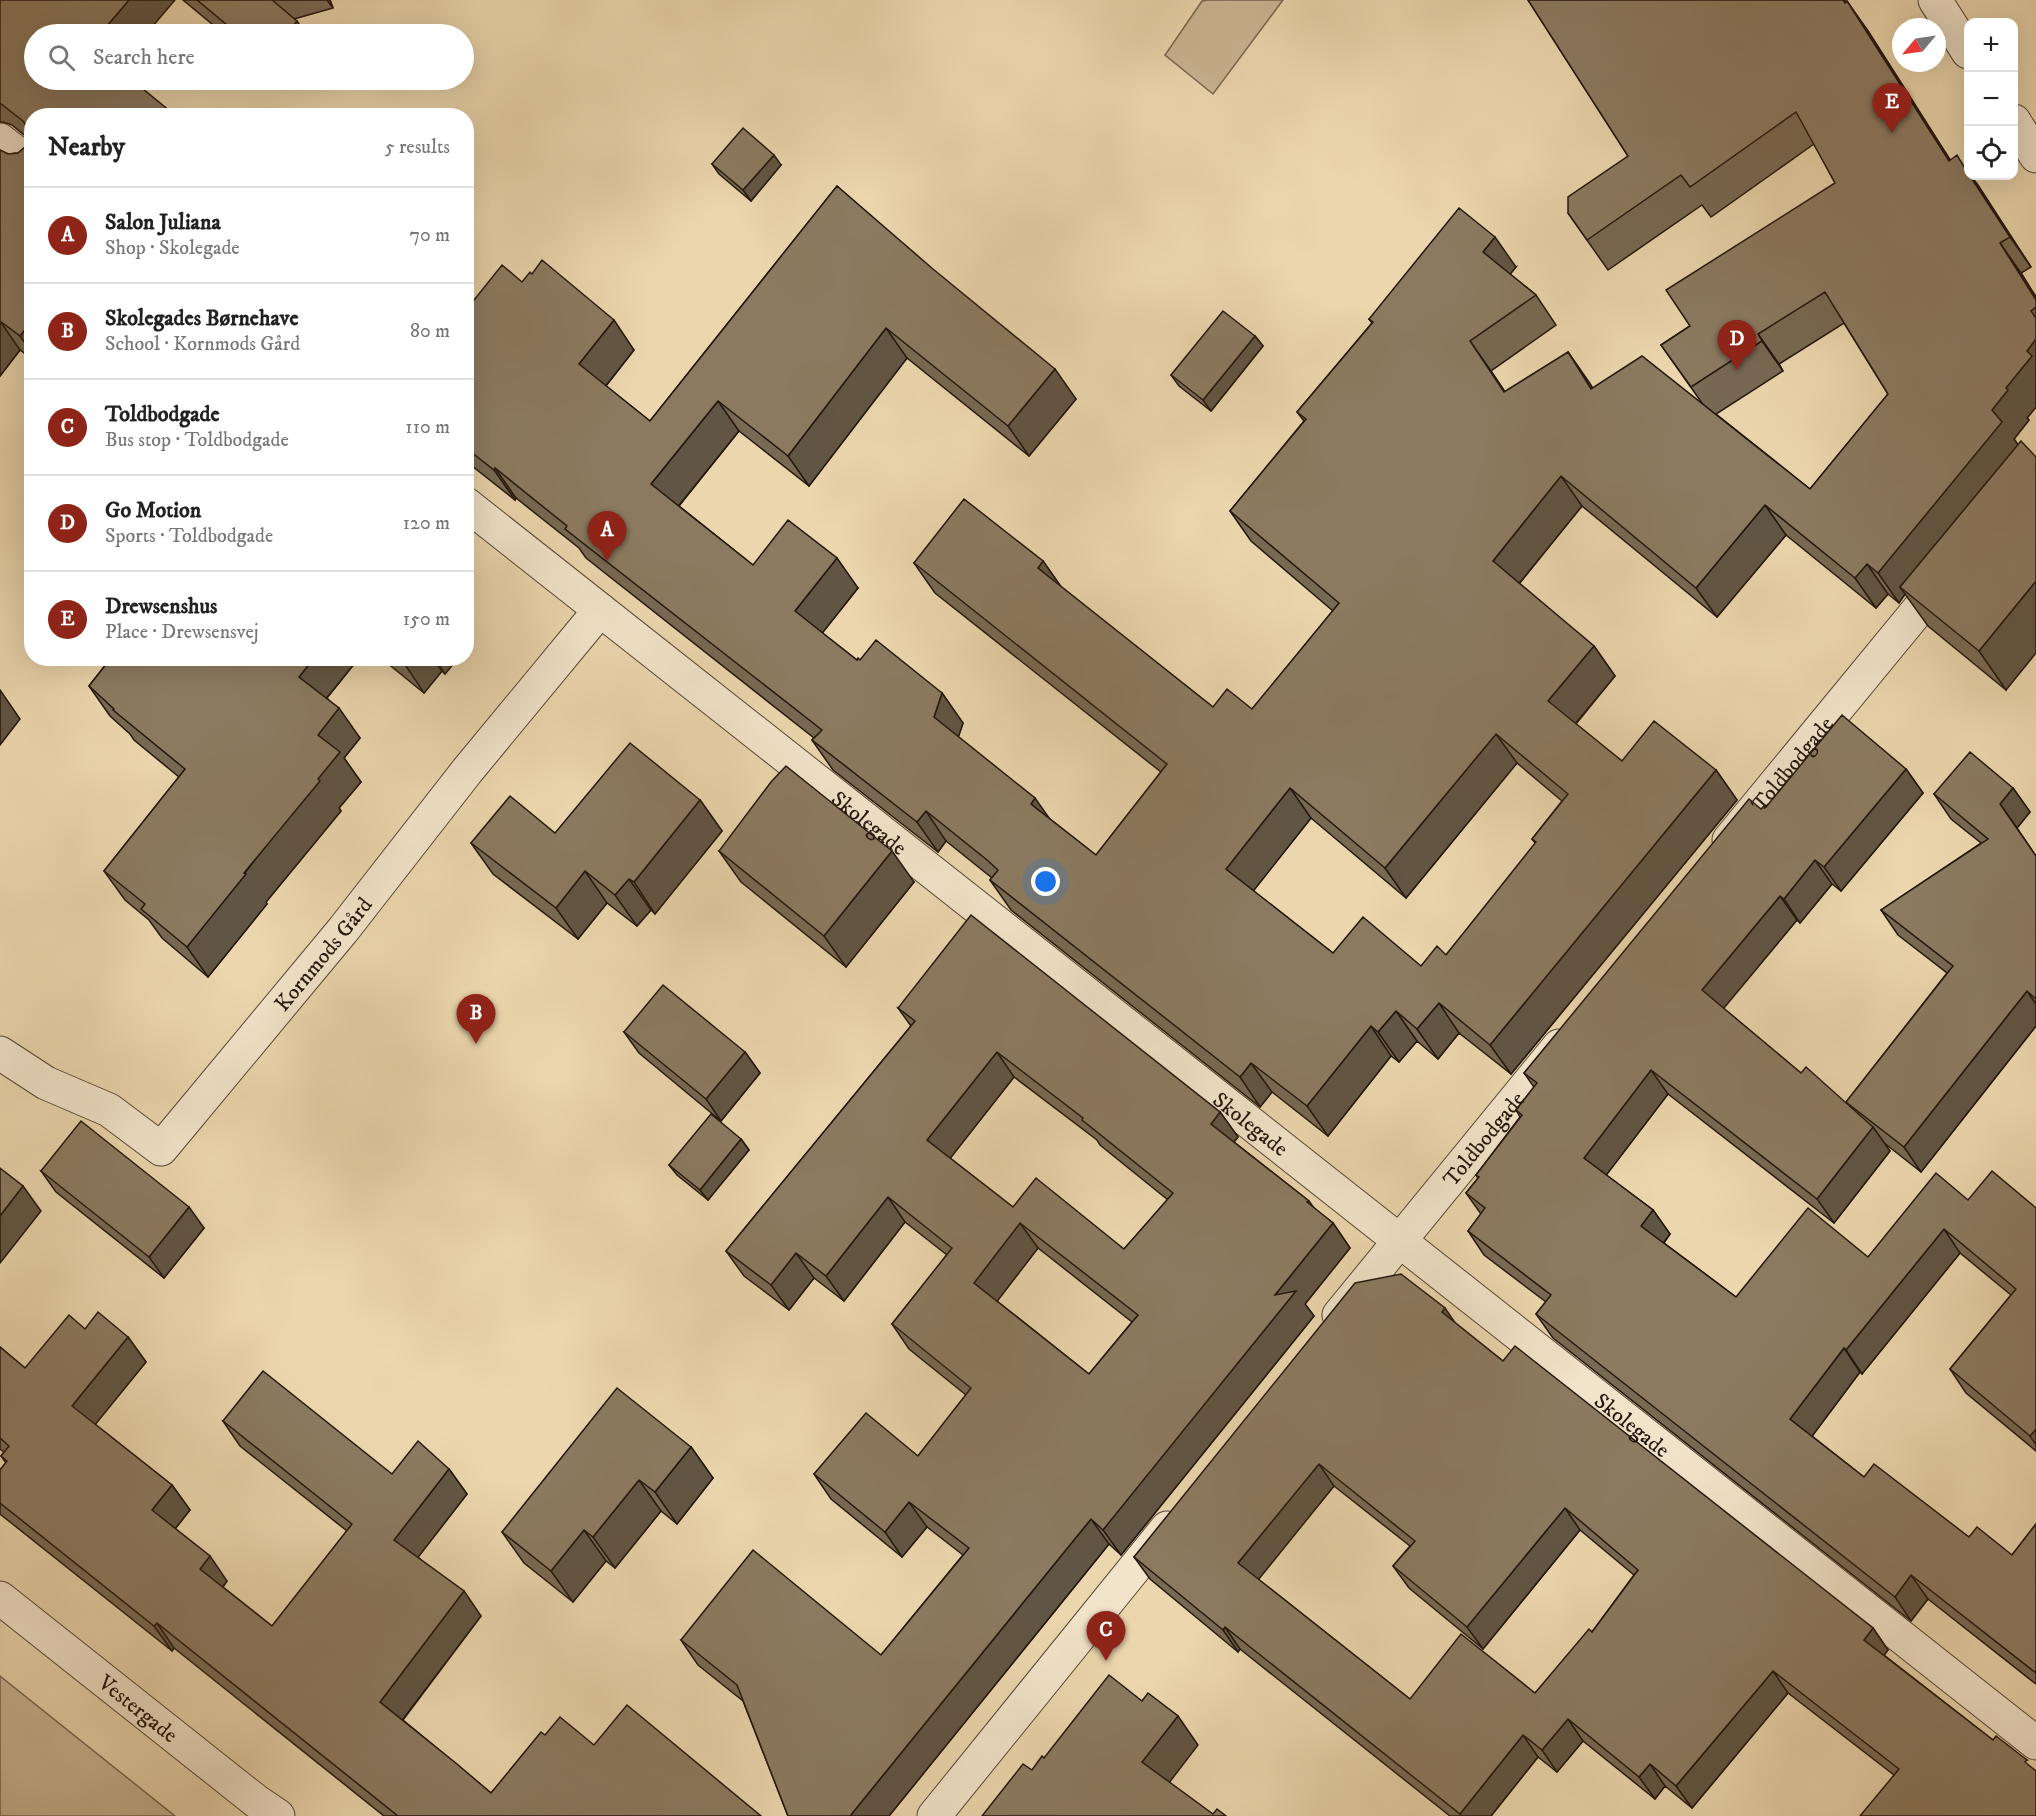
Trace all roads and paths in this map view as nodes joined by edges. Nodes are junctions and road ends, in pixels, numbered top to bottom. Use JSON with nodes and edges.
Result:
{"nodes":[{"id":1,"x":1935,"y":0,"type":"edge"},
{"id":2,"x":1964,"y":46,"type":"edge"},
{"id":3,"x":2016,"y":126,"type":"edge"},
{"id":4,"x":0,"y":140,"type":"edge"},
{"id":5,"x":2036,"y":156,"type":"edge"},
{"id":6,"x":24,"y":159,"type":"edge"},
{"id":7,"x":474,"y":510,"type":"edge"},
{"id":8,"x":1965,"y":553,"type":"edge"},
{"id":9,"x":600,"y":610,"type":"junction"},
{"id":10,"x":1710,"y":863,"type":"edge"},
{"id":11,"x":1576,"y":1025,"type":"edge"},
{"id":12,"x":0,"y":1053,"type":"edge"},
{"id":13,"x":1399,"y":1240,"type":"junction"},
{"id":14,"x":1321,"y":1337,"type":"edge"},
{"id":15,"x":1185,"y":1505,"type":"edge"},
{"id":16,"x":0,"y":1598,"type":"edge"},
{"id":17,"x":2036,"y":1743,"type":"edge"},
{"id":18,"x":278,"y":1816,"type":"edge"},
{"id":19,"x":934,"y":1816,"type":"edge"}],
"edges":[{"from":1,"to":2,"type":"street"},
{"from":3,"to":5,"type":"street"},
{"from":4,"to":6,"type":"street"},
{"from":7,"to":9,"type":"street","name":"Skolegade"},
{"from":8,"to":10,"type":"street","name":"Toldbodgade"},
{"from":9,"to":12,"type":"street","name":"Kornmods Gård"},
{"from":9,"to":13,"type":"street","name":"Skolegade"},
{"from":11,"to":13,"type":"street","name":"Toldbodgade"},
{"from":13,"to":14,"type":"street","name":"Toldbodgade"},
{"from":13,"to":17,"type":"street","name":"Skolegade"},
{"from":15,"to":19,"type":"street"},
{"from":16,"to":18,"type":"street","name":"Vestergade"}]}
